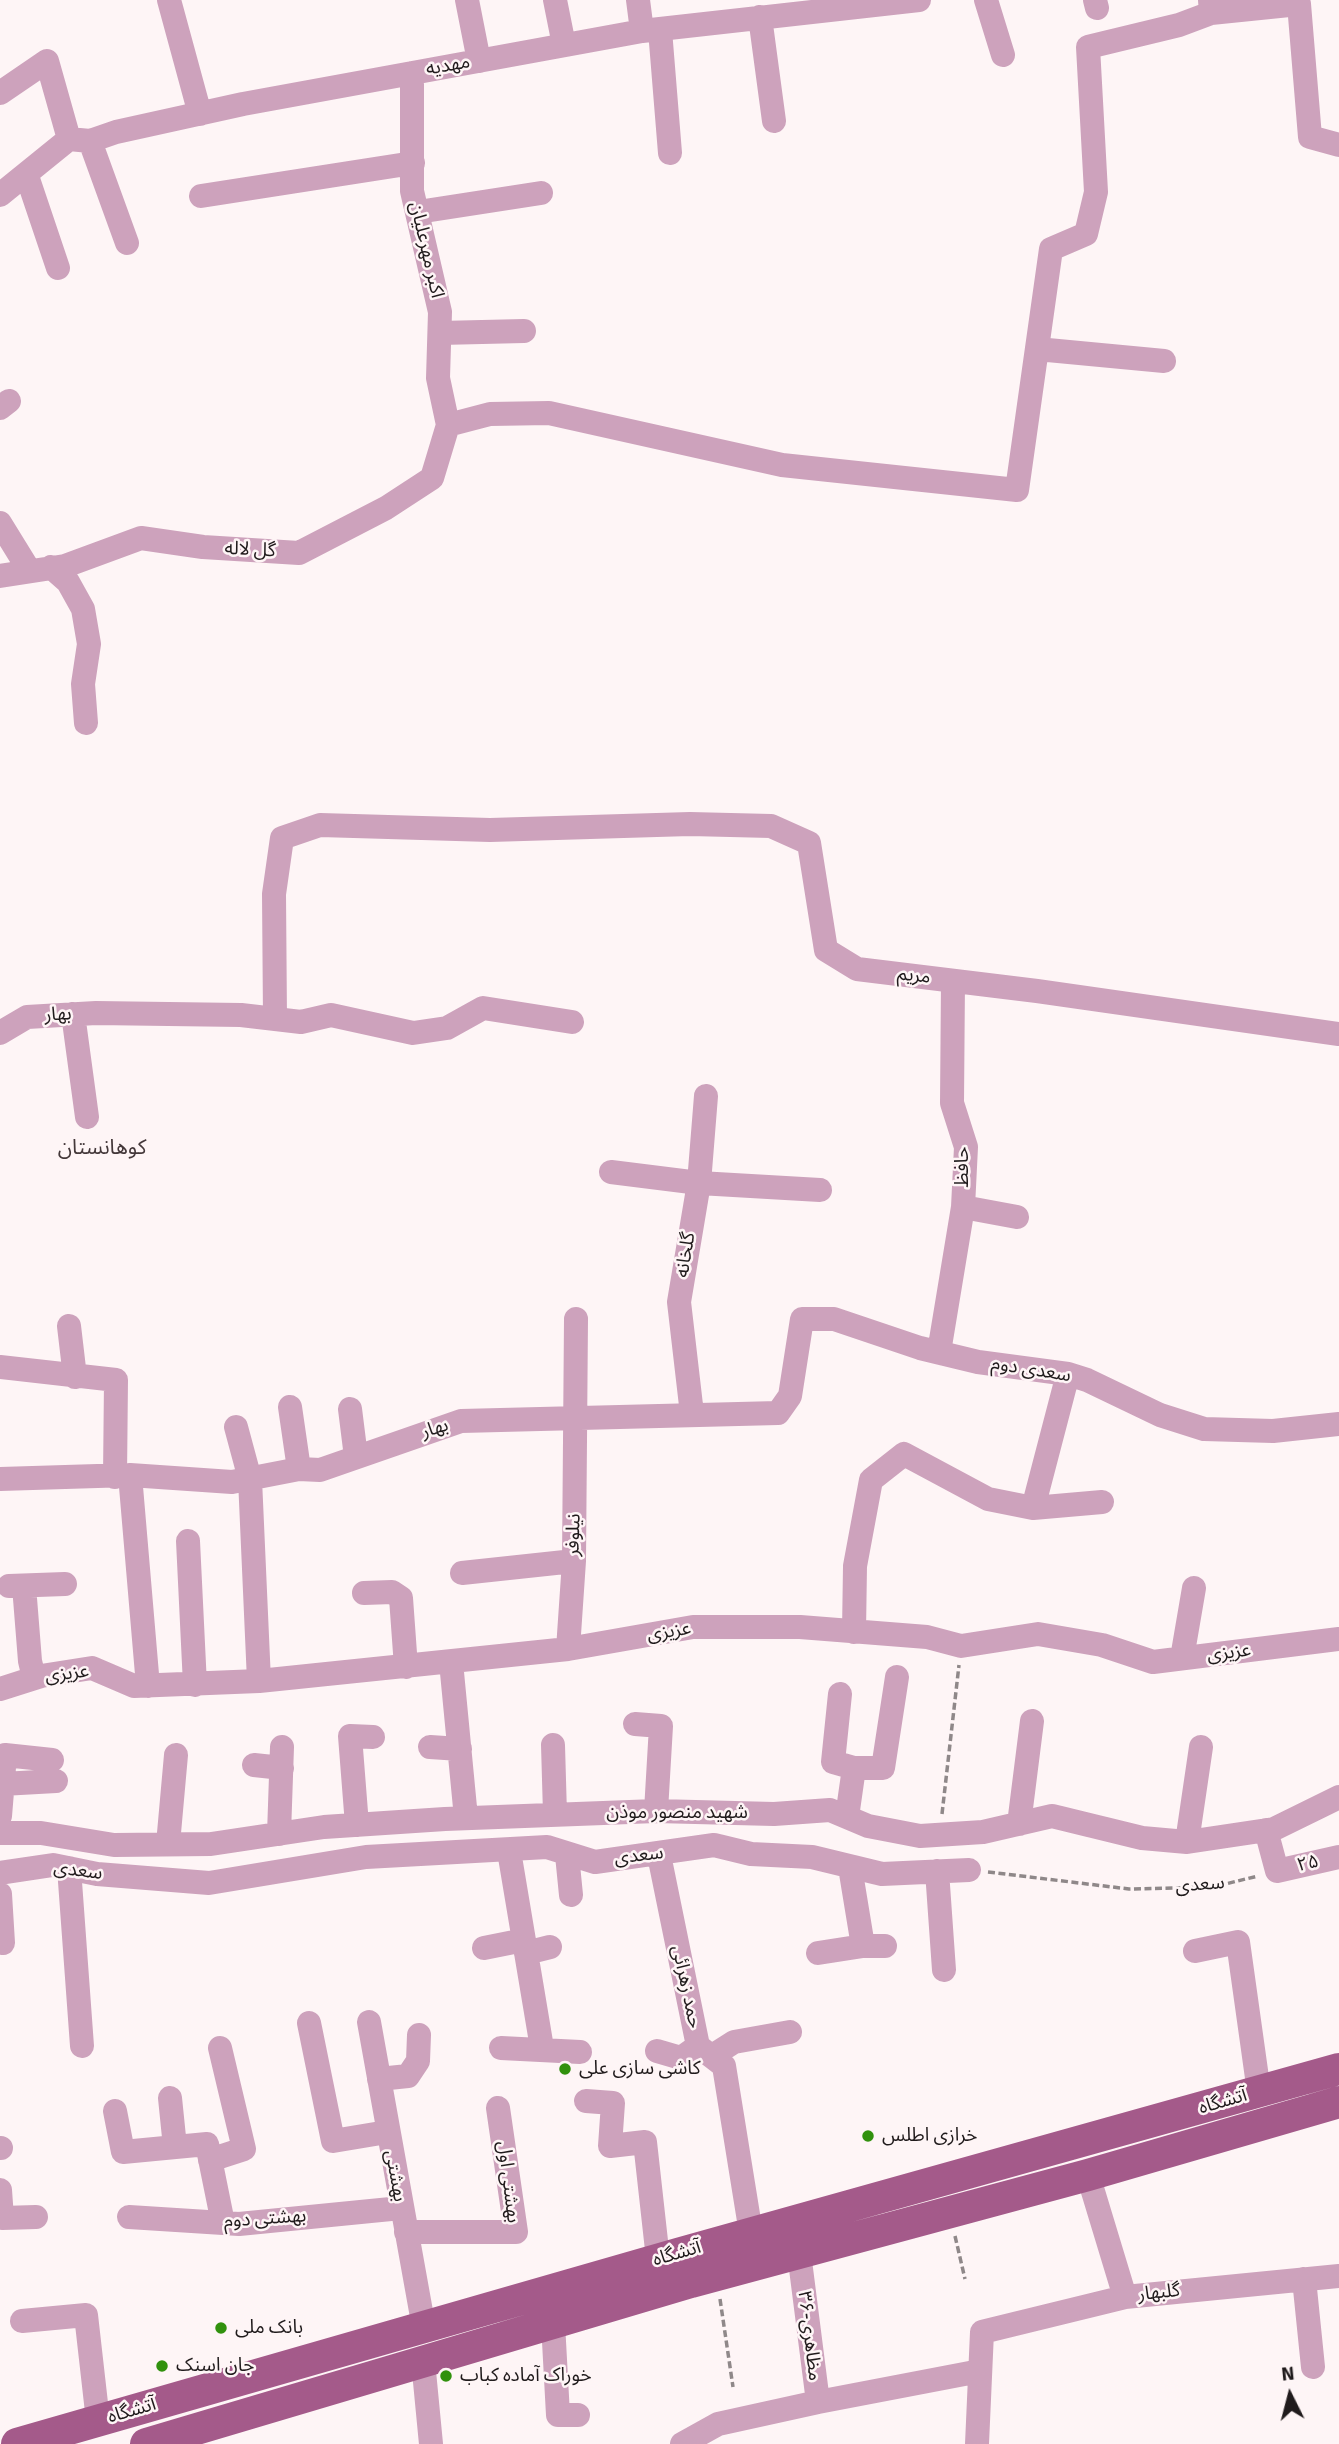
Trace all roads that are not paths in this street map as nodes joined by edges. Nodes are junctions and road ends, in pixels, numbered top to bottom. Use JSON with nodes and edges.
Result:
{"nodes":[{"id":1,"x":169,"y":0,"type":"edge"},
{"id":2,"x":467,"y":0,"type":"edge"},
{"id":3,"x":555,"y":0,"type":"edge"},
{"id":4,"x":638,"y":0,"type":"edge"},
{"id":5,"x":919,"y":0,"type":"edge"},
{"id":6,"x":986,"y":0,"type":"edge"},
{"id":7,"x":1210,"y":6,"type":"edge"},
{"id":8,"x":760,"y":17,"type":"junction"},
{"id":9,"x":651,"y":31,"type":"junction"},
{"id":10,"x":564,"y":45,"type":"junction"},
{"id":11,"x":1003,"y":55,"type":"dead end"},
{"id":12,"x":479,"y":61,"type":"junction"},
{"id":13,"x":412,"y":73,"type":"junction"},
{"id":14,"x":0,"y":93,"type":"edge"},
{"id":15,"x":200,"y":114,"type":"junction"},
{"id":16,"x":774,"y":121,"type":"dead end"},
{"id":17,"x":80,"y":140,"type":"junction"},
{"id":18,"x":1339,"y":145,"type":"edge"},
{"id":19,"x":670,"y":153,"type":"dead end"},
{"id":20,"x":413,"y":163,"type":"junction"},
{"id":21,"x":27,"y":176,"type":"junction"},
{"id":22,"x":541,"y":192,"type":"dead end"},
{"id":23,"x":0,"y":195,"type":"edge"},
{"id":24,"x":201,"y":196,"type":"dead end"},
{"id":25,"x":418,"y":212,"type":"junction"},
{"id":26,"x":127,"y":243,"type":"dead end"},
{"id":27,"x":58,"y":268,"type":"dead end"},
{"id":28,"x":524,"y":331,"type":"dead end"},
{"id":29,"x":440,"y":333,"type":"junction"},
{"id":30,"x":1037,"y":349,"type":"junction"},
{"id":31,"x":1164,"y":361,"type":"dead end"},
{"id":32,"x":448,"y":425,"type":"junction"},
{"id":33,"x":0,"y":523,"type":"edge"},
{"id":34,"x":40,"y":569,"type":"junction"},
{"id":35,"x":0,"y":576,"type":"edge"},
{"id":36,"x":86,"y":723,"type":"dead end"},
{"id":37,"x":953,"y":981,"type":"junction"},
{"id":38,"x":73,"y":1014,"type":"junction"},
{"id":39,"x":275,"y":1019,"type":"junction"},
{"id":40,"x":572,"y":1022,"type":"dead end"},
{"id":41,"x":0,"y":1033,"type":"edge"},
{"id":42,"x":1339,"y":1034,"type":"edge"},
{"id":43,"x":706,"y":1096,"type":"dead end"},
{"id":44,"x":87,"y":1117,"type":"dead end"},
{"id":45,"x":611,"y":1172,"type":"dead end"},
{"id":46,"x":699,"y":1184,"type":"junction"},
{"id":47,"x":820,"y":1190,"type":"dead end"},
{"id":48,"x":962,"y":1207,"type":"junction"},
{"id":49,"x":1017,"y":1217,"type":"dead end"},
{"id":50,"x":576,"y":1319,"type":"dead end"},
{"id":51,"x":802,"y":1319,"type":"joint"},
{"id":52,"x":69,"y":1326,"type":"dead end"},
{"id":53,"x":939,"y":1352,"type":"junction"},
{"id":54,"x":0,"y":1367,"type":"edge"},
{"id":55,"x":1068,"y":1374,"type":"junction"},
{"id":56,"x":75,"y":1377,"type":"junction"},
{"id":57,"x":290,"y":1406,"type":"dead end"},
{"id":58,"x":350,"y":1409,"type":"dead end"},
{"id":59,"x":692,"y":1414,"type":"junction"},
{"id":60,"x":577,"y":1420,"type":"junction"},
{"id":61,"x":1339,"y":1424,"type":"edge"},
{"id":62,"x":236,"y":1427,"type":"dead end"},
{"id":63,"x":356,"y":1457,"type":"junction"},
{"id":64,"x":299,"y":1469,"type":"junction"},
{"id":65,"x":122,"y":1476,"type":"junction"},
{"id":66,"x":0,"y":1479,"type":"edge"},
{"id":67,"x":250,"y":1479,"type":"junction"},
{"id":68,"x":1101,"y":1502,"type":"dead end"},
{"id":69,"x":1033,"y":1508,"type":"junction"},
{"id":70,"x":188,"y":1541,"type":"dead end"},
{"id":71,"x":574,"y":1561,"type":"junction"},
{"id":72,"x":463,"y":1573,"type":"dead end"},
{"id":73,"x":65,"y":1584,"type":"dead end"},
{"id":74,"x":1194,"y":1588,"type":"dead end"},
{"id":75,"x":365,"y":1593,"type":"dead end"},
{"id":76,"x":854,"y":1632,"type":"junction"},
{"id":77,"x":1339,"y":1639,"type":"edge"},
{"id":78,"x":568,"y":1649,"type":"junction"},
{"id":79,"x":1182,"y":1658,"type":"junction"},
{"id":80,"x":451,"y":1661,"type":"junction"},
{"id":81,"x":406,"y":1667,"type":"junction"},
{"id":82,"x":897,"y":1677,"type":"dead end"},
{"id":83,"x":34,"y":1678,"type":"junction"},
{"id":84,"x":259,"y":1681,"type":"junction"},
{"id":85,"x":148,"y":1685,"type":"junction"},
{"id":86,"x":195,"y":1685,"type":"junction"},
{"id":87,"x":0,"y":1689,"type":"edge"},
{"id":88,"x":840,"y":1695,"type":"dead end"},
{"id":89,"x":1032,"y":1721,"type":"dead end"},
{"id":90,"x":635,"y":1724,"type":"dead end"},
{"id":91,"x":373,"y":1737,"type":"dead end"},
{"id":92,"x":553,"y":1745,"type":"dead end"},
{"id":93,"x":430,"y":1747,"type":"dead end"},
{"id":94,"x":1201,"y":1747,"type":"dead end"},
{"id":95,"x":460,"y":1749,"type":"junction"},
{"id":96,"x":176,"y":1755,"type":"dead end"},
{"id":97,"x":254,"y":1765,"type":"dead end"},
{"id":98,"x":854,"y":1768,"type":"junction"},
{"id":99,"x":54,"y":1770,"type":"dead end"},
{"id":100,"x":1339,"y":1797,"type":"edge"},
{"id":101,"x":656,"y":1811,"type":"junction"},
{"id":102,"x":555,"y":1814,"type":"junction"},
{"id":103,"x":0,"y":1816,"type":"edge"},
{"id":104,"x":847,"y":1817,"type":"junction"},
{"id":105,"x":466,"y":1818,"type":"junction"},
{"id":106,"x":1018,"y":1824,"type":"junction"},
{"id":107,"x":357,"y":1825,"type":"junction"},
{"id":108,"x":1266,"y":1830,"type":"junction"},
{"id":109,"x":0,"y":1833,"type":"edge"},
{"id":110,"x":279,"y":1834,"type":"junction"},
{"id":111,"x":930,"y":1837,"type":"junction"},
{"id":112,"x":1187,"y":1842,"type":"junction"},
{"id":113,"x":168,"y":1844,"type":"junction"},
{"id":114,"x":509,"y":1851,"type":"junction"},
{"id":115,"x":659,"y":1854,"type":"junction"},
{"id":116,"x":567,"y":1855,"type":"junction"},
{"id":117,"x":1339,"y":1857,"type":"edge"},
{"id":118,"x":850,"y":1867,"type":"junction"},
{"id":119,"x":69,"y":1868,"type":"junction"},
{"id":120,"x":970,"y":1870,"type":"road end"},
{"id":121,"x":927,"y":1872,"type":"junction"},
{"id":122,"x":0,"y":1873,"type":"edge"},
{"id":123,"x":0,"y":1894,"type":"edge"},
{"id":124,"x":572,"y":1895,"type":"dead end"},
{"id":125,"x":3,"y":1943,"type":"dead end"},
{"id":126,"x":525,"y":1947,"type":"junction"},
{"id":127,"x":550,"y":1947,"type":"dead end"},
{"id":128,"x":484,"y":1948,"type":"dead end"},
{"id":129,"x":1195,"y":1951,"type":"dead end"},
{"id":130,"x":818,"y":1953,"type":"dead end"},
{"id":131,"x":944,"y":1970,"type":"dead end"},
{"id":132,"x":369,"y":2022,"type":"dead end"},
{"id":133,"x":309,"y":2023,"type":"dead end"},
{"id":134,"x":790,"y":2032,"type":"dead end"},
{"id":135,"x":419,"y":2035,"type":"dead end"},
{"id":136,"x":82,"y":2046,"type":"dead end"},
{"id":137,"x":220,"y":2048,"type":"dead end"},
{"id":138,"x":501,"y":2048,"type":"dead end"},
{"id":139,"x":542,"y":2048,"type":"junction"},
{"id":140,"x":657,"y":2050,"type":"dead end"},
{"id":141,"x":705,"y":2051,"type":"junction"},
{"id":142,"x":580,"y":2052,"type":"dead end"},
{"id":143,"x":1339,"y":2068,"type":"edge"},
{"id":144,"x":379,"y":2079,"type":"junction"},
{"id":145,"x":1259,"y":2091,"type":"junction"},
{"id":146,"x":170,"y":2098,"type":"dead end"},
{"id":147,"x":586,"y":2101,"type":"dead end"},
{"id":148,"x":1339,"y":2102,"type":"edge"},
{"id":149,"x":498,"y":2108,"type":"dead end"},
{"id":150,"x":115,"y":2111,"type":"dead end"},
{"id":151,"x":387,"y":2132,"type":"junction"},
{"id":152,"x":175,"y":2147,"type":"junction"},
{"id":153,"x":210,"y":2161,"type":"junction"},
{"id":154,"x":1088,"y":2175,"type":"junction"},
{"id":155,"x":0,"y":2190,"type":"edge"},
{"id":156,"x":401,"y":2208,"type":"junction"},
{"id":157,"x":842,"y":2208,"type":"junction"},
{"id":158,"x":36,"y":2217,"type":"dead end"},
{"id":159,"x":129,"y":2217,"type":"dead end"},
{"id":160,"x":223,"y":2223,"type":"junction"},
{"id":161,"x":405,"y":2232,"type":"junction"},
{"id":162,"x":751,"y":2233,"type":"junction"},
{"id":163,"x":851,"y":2240,"type":"junction"},
{"id":164,"x":799,"y":2253,"type":"junction"},
{"id":165,"x":658,"y":2259,"type":"junction"},
{"id":166,"x":757,"y":2265,"type":"junction"},
{"id":167,"x":1339,"y":2276,"type":"edge"},
{"id":168,"x":1304,"y":2279,"type":"junction"},
{"id":169,"x":1125,"y":2297,"type":"junction"},
{"id":170,"x":22,"y":2321,"type":"dead end"},
{"id":171,"x":553,"y":2323,"type":"junction"},
{"id":172,"x":424,"y":2328,"type":"junction"},
{"id":173,"x":423,"y":2361,"type":"junction"},
{"id":174,"x":1313,"y":2367,"type":"dead end"},
{"id":175,"x":980,"y":2371,"type":"junction"},
{"id":176,"x":818,"y":2402,"type":"junction"},
{"id":177,"x":578,"y":2415,"type":"dead end"},
{"id":178,"x":98,"y":2421,"type":"junction"},
{"id":179,"x":16,"y":2444,"type":"edge"},
{"id":180,"x":146,"y":2444,"type":"edge"},
{"id":181,"x":430,"y":2444,"type":"edge"},
{"id":182,"x":682,"y":2444,"type":"edge"},
{"id":183,"x":977,"y":2444,"type":"edge"}],
"edges":[{"from":1,"to":15,"type":"street"},
{"from":2,"to":12,"type":"street"},
{"from":3,"to":10,"type":"street"},
{"from":4,"to":9,"type":"street"},
{"from":5,"to":8,"type":"street","name":"مهدیه"},
{"from":6,"to":11,"type":"street"},
{"from":7,"to":18,"type":"street"},
{"from":7,"to":30,"type":"street"},
{"from":8,"to":9,"type":"street","name":"مهدیه"},
{"from":8,"to":16,"type":"street"},
{"from":9,"to":10,"type":"street","name":"مهدیه"},
{"from":9,"to":19,"type":"street"},
{"from":10,"to":12,"type":"street","name":"مهدیه"},
{"from":12,"to":13,"type":"street","name":"مهدیه"},
{"from":13,"to":15,"type":"street","name":"مهدیه"},
{"from":13,"to":20,"type":"street","name":"اکبر مهرعلیان"},
{"from":14,"to":17,"type":"street"},
{"from":15,"to":17,"type":"street","name":"مهدیه"},
{"from":17,"to":21,"type":"street","name":"مهدیه"},
{"from":17,"to":26,"type":"street"},
{"from":20,"to":24,"type":"street"},
{"from":20,"to":25,"type":"street","name":"اکبر مهرعلیان"},
{"from":21,"to":23,"type":"street","name":"مهدیه"},
{"from":21,"to":27,"type":"street"},
{"from":22,"to":25,"type":"street"},
{"from":25,"to":29,"type":"street","name":"اکبر مهرعلیان"},
{"from":28,"to":29,"type":"street"},
{"from":29,"to":32,"type":"street","name":"اکبر مهرعلیان"},
{"from":30,"to":31,"type":"street"},
{"from":30,"to":32,"type":"street"},
{"from":32,"to":34,"type":"street","name":"گل لاله"},
{"from":33,"to":34,"type":"street"},
{"from":34,"to":35,"type":"street","name":"گل لاله"},
{"from":34,"to":36,"type":"street"},
{"from":37,"to":39,"type":"street","name":"مریم"},
{"from":37,"to":42,"type":"street","name":"مریم"},
{"from":37,"to":48,"type":"street","name":"حافظ"},
{"from":38,"to":39,"type":"street","name":"بهار"},
{"from":38,"to":41,"type":"street","name":"بهار"},
{"from":38,"to":44,"type":"street"},
{"from":39,"to":40,"type":"street","name":"بهار"},
{"from":43,"to":46,"type":"street","name":"گلخانه"},
{"from":45,"to":46,"type":"street"},
{"from":46,"to":47,"type":"street"},
{"from":46,"to":59,"type":"street","name":"گلخانه"},
{"from":48,"to":49,"type":"street"},
{"from":48,"to":53,"type":"street","name":"حافظ"},
{"from":50,"to":60,"type":"street","name":"نیلوفر"},
{"from":51,"to":53,"type":"street","name":"سعدی دوم"},
{"from":51,"to":59,"type":"street","name":"بهار"},
{"from":52,"to":56,"type":"street"},
{"from":53,"to":55,"type":"street","name":"سعدی دوم"},
{"from":54,"to":56,"type":"street"},
{"from":55,"to":61,"type":"street","name":"سعدی دوم"},
{"from":55,"to":69,"type":"street"},
{"from":56,"to":65,"type":"street"},
{"from":57,"to":64,"type":"street"},
{"from":58,"to":63,"type":"street"},
{"from":59,"to":60,"type":"street","name":"بهار"},
{"from":60,"to":63,"type":"street","name":"بهار"},
{"from":60,"to":71,"type":"street","name":"نیلوفر"},
{"from":62,"to":67,"type":"street"},
{"from":63,"to":64,"type":"street","name":"بهار"},
{"from":64,"to":67,"type":"street","name":"بهار"},
{"from":65,"to":66,"type":"street","name":"بهار"},
{"from":65,"to":67,"type":"street","name":"بهار"},
{"from":65,"to":85,"type":"street"},
{"from":67,"to":84,"type":"street"},
{"from":68,"to":69,"type":"street"},
{"from":69,"to":76,"type":"street"},
{"from":70,"to":86,"type":"street"},
{"from":71,"to":72,"type":"street"},
{"from":71,"to":78,"type":"street","name":"نیلوفر"},
{"from":73,"to":83,"type":"street"},
{"from":74,"to":79,"type":"street"},
{"from":75,"to":81,"type":"street"},
{"from":76,"to":78,"type":"street","name":"عزیزی"},
{"from":76,"to":79,"type":"street","name":"عزیزی"},
{"from":77,"to":79,"type":"street","name":"عزیزی"},
{"from":78,"to":80,"type":"street","name":"عزیزی"},
{"from":80,"to":81,"type":"street","name":"عزیزی"},
{"from":80,"to":95,"type":"street"},
{"from":81,"to":84,"type":"street","name":"عزیزی"},
{"from":82,"to":98,"type":"street"},
{"from":83,"to":85,"type":"street","name":"عزیزی"},
{"from":83,"to":87,"type":"street","name":"عزیزی"},
{"from":84,"to":86,"type":"street","name":"عزیزی"},
{"from":85,"to":86,"type":"street","name":"عزیزی"},
{"from":88,"to":98,"type":"street"},
{"from":89,"to":106,"type":"street"},
{"from":90,"to":101,"type":"street"},
{"from":91,"to":107,"type":"street"},
{"from":92,"to":102,"type":"street"},
{"from":93,"to":95,"type":"street"},
{"from":94,"to":112,"type":"street"},
{"from":95,"to":105,"type":"street"},
{"from":96,"to":113,"type":"street"},
{"from":97,"to":110,"type":"street"},
{"from":98,"to":104,"type":"street"},
{"from":99,"to":103,"type":"street"},
{"from":100,"to":108,"type":"street","name":"شهید منصور موذن"},
{"from":101,"to":102,"type":"street","name":"شهید منصور موذن"},
{"from":101,"to":104,"type":"street","name":"شهید منصور موذن"},
{"from":102,"to":105,"type":"street","name":"شهید منصور موذن"},
{"from":104,"to":111,"type":"street","name":"شهید منصور موذن"},
{"from":105,"to":107,"type":"street","name":"شهید منصور موذن"},
{"from":106,"to":111,"type":"street","name":"شهید منصور موذن"},
{"from":106,"to":112,"type":"street","name":"شهید منصور موذن"},
{"from":107,"to":110,"type":"street","name":"شهید منصور موذن"},
{"from":108,"to":112,"type":"street","name":"شهید منصور موذن"},
{"from":108,"to":117,"type":"street","name":"۲۵"},
{"from":109,"to":113,"type":"street","name":"شهید منصور موذن"},
{"from":110,"to":113,"type":"street","name":"شهید منصور موذن"},
{"from":111,"to":121,"type":"street"},
{"from":114,"to":116,"type":"street","name":"سعدی"},
{"from":114,"to":119,"type":"street","name":"سعدی"},
{"from":114,"to":126,"type":"street"},
{"from":115,"to":116,"type":"street","name":"سعدی"},
{"from":115,"to":118,"type":"street","name":"سعدی"},
{"from":115,"to":141,"type":"street","name":"حمد زهرائی"},
{"from":116,"to":124,"type":"street"},
{"from":118,"to":121,"type":"street","name":"سعدی"},
{"from":118,"to":130,"type":"street"},
{"from":119,"to":122,"type":"street","name":"سعدی"},
{"from":119,"to":136,"type":"street"},
{"from":120,"to":121,"type":"street","name":"سعدی"},
{"from":121,"to":131,"type":"street"},
{"from":123,"to":125,"type":"street"},
{"from":126,"to":127,"type":"street"},
{"from":126,"to":128,"type":"street"},
{"from":126,"to":139,"type":"street"},
{"from":129,"to":145,"type":"street"},
{"from":132,"to":144,"type":"street","name":"بهشتی"},
{"from":133,"to":151,"type":"street"},
{"from":134,"to":141,"type":"street"},
{"from":135,"to":144,"type":"street"},
{"from":137,"to":153,"type":"street"},
{"from":138,"to":139,"type":"street"},
{"from":139,"to":142,"type":"street"},
{"from":140,"to":141,"type":"street"},
{"from":141,"to":162,"type":"street","name":"حمد زهرائی"},
{"from":143,"to":145,"type":"main road","name":"آتشگاه"},
{"from":144,"to":151,"type":"street","name":"بهشتی"},
{"from":145,"to":157,"type":"main road","name":"آتشگاه"},
{"from":146,"to":152,"type":"street"},
{"from":147,"to":165,"type":"street"},
{"from":148,"to":154,"type":"main road","name":"آتشگاه"},
{"from":149,"to":161,"type":"street","name":"بهشتی اول"},
{"from":150,"to":152,"type":"street"},
{"from":151,"to":156,"type":"street","name":"بهشتی"},
{"from":152,"to":153,"type":"street"},
{"from":153,"to":160,"type":"street"},
{"from":154,"to":163,"type":"main road","name":"آتشگاه"},
{"from":154,"to":169,"type":"street"},
{"from":155,"to":158,"type":"street"},
{"from":156,"to":160,"type":"street","name":"بهشتی دوم"},
{"from":156,"to":161,"type":"street","name":"بهشتی"},
{"from":157,"to":162,"type":"main road","name":"آتشگاه"},
{"from":157,"to":163,"type":"main road"},
{"from":159,"to":160,"type":"street","name":"بهشتی دوم"},
{"from":161,"to":172,"type":"street","name":"بهشتی"},
{"from":162,"to":165,"type":"main road","name":"آتشگاه"},
{"from":162,"to":166,"type":"main road"},
{"from":163,"to":164,"type":"main road","name":"آتشگاه"},
{"from":164,"to":166,"type":"main road","name":"آتشگاه"},
{"from":164,"to":176,"type":"street","name":"۳۶-مظاهری"},
{"from":165,"to":172,"type":"main road","name":"آتشگاه"},
{"from":166,"to":171,"type":"main road","name":"آتشگاه"},
{"from":167,"to":168,"type":"street","name":"گلبهار"},
{"from":168,"to":169,"type":"street","name":"گلبهار"},
{"from":168,"to":174,"type":"street"},
{"from":169,"to":175,"type":"street","name":"گلبهار"},
{"from":170,"to":178,"type":"street"},
{"from":171,"to":173,"type":"main road","name":"آتشگاه"},
{"from":171,"to":177,"type":"street"},
{"from":172,"to":178,"type":"main road","name":"آتشگاه"},
{"from":173,"to":180,"type":"main road","name":"آتشگاه"},
{"from":173,"to":181,"type":"street"},
{"from":175,"to":176,"type":"street"},
{"from":175,"to":183,"type":"street"},
{"from":176,"to":182,"type":"street","name":"۳۶-مظاهری"},
{"from":178,"to":179,"type":"main road","name":"آتشگاه"}]}
